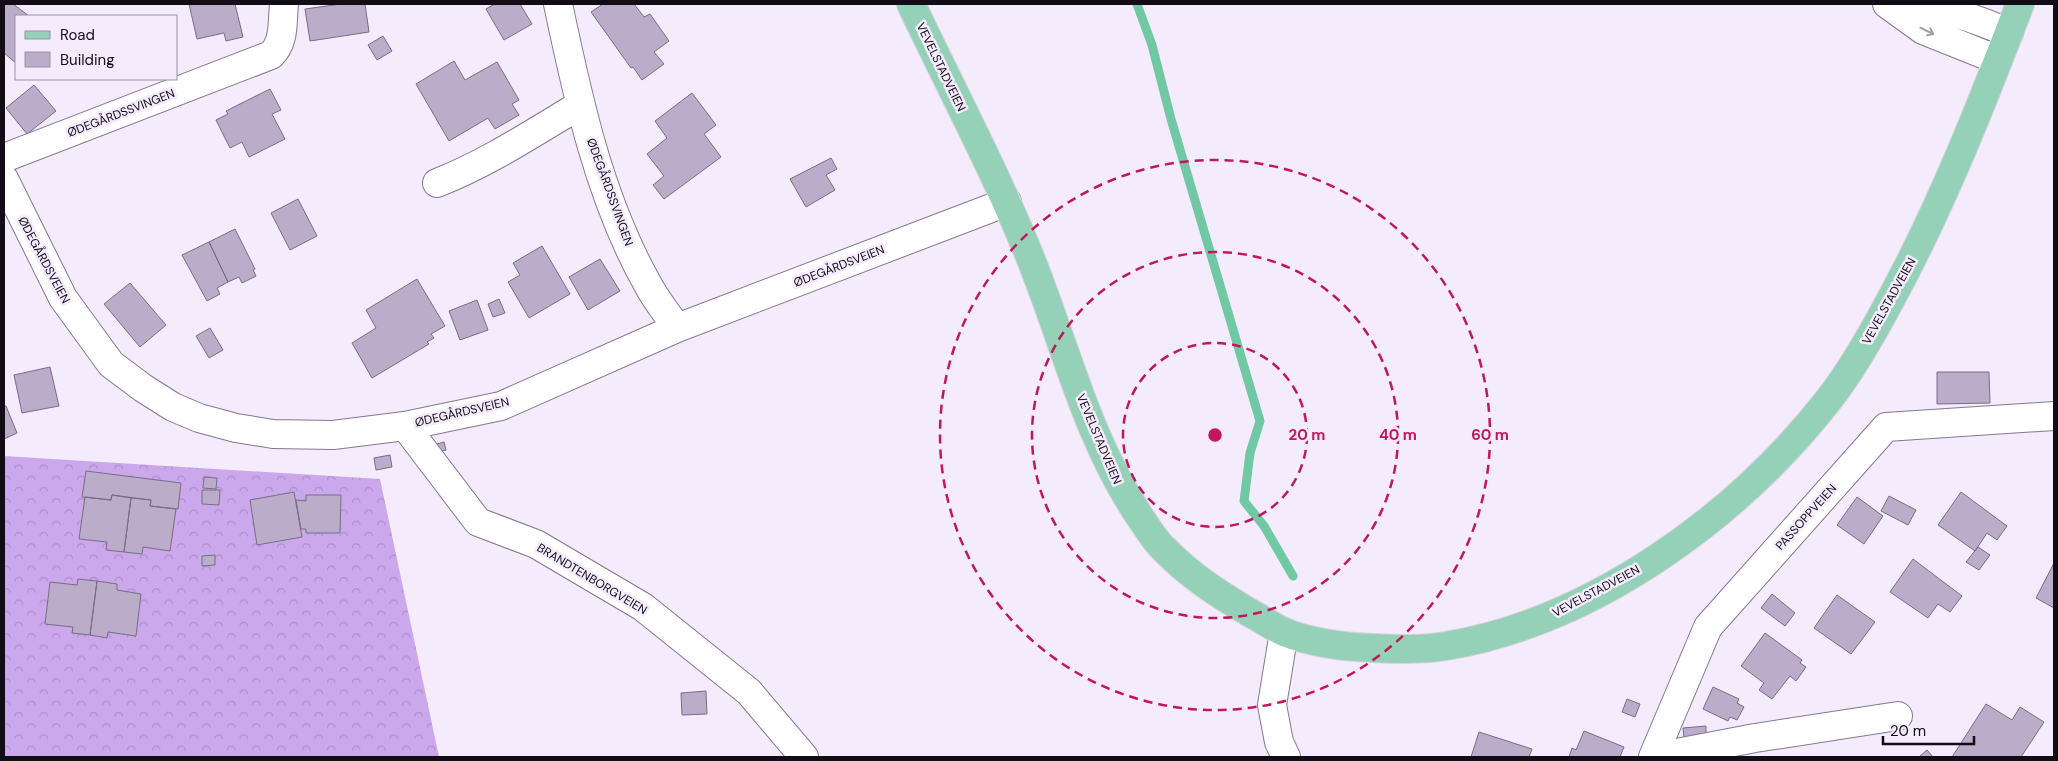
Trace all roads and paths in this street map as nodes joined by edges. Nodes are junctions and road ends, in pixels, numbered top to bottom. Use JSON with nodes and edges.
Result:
{"nodes":[{"id":1,"x":284,"y":4,"type":"edge"},
{"id":2,"x":558,"y":4,"type":"edge"},
{"id":3,"x":911,"y":4,"type":"edge"},
{"id":4,"x":1887,"y":4,"type":"edge"},
{"id":5,"x":1912,"y":4,"type":"edge"},
{"id":6,"x":2020,"y":4,"type":"edge"},
{"id":7,"x":2009,"y":32,"type":"junction"},
{"id":8,"x":1998,"y":60,"type":"junction"},
{"id":9,"x":580,"y":105,"type":"junction"},
{"id":10,"x":4,"y":158,"type":"edge"},
{"id":11,"x":4,"y":179,"type":"edge"},
{"id":12,"x":437,"y":182,"type":"dead end"},
{"id":13,"x":1007,"y":202,"type":"junction"},
{"id":14,"x":677,"y":328,"type":"junction"},
{"id":15,"x":2054,"y":416,"type":"edge"},
{"id":16,"x":405,"y":426,"type":"junction"},
{"id":17,"x":1284,"y":632,"type":"junction"},
{"id":18,"x":1898,"y":716,"type":"dead end"},
{"id":19,"x":804,"y":757,"type":"edge"},
{"id":20,"x":1286,"y":757,"type":"edge"},
{"id":21,"x":1654,"y":757,"type":"edge"}],
"edges":[{"from":1,"to":10,"type":"street","name":"ØDEGÅRDSSVINGEN"},
{"from":2,"to":9,"type":"street","name":"ØDEGÅRDSSVINGEN"},
{"from":3,"to":13,"type":"main road","name":"VEVELSTADVEIEN"},
{"from":4,"to":8,"type":"street","one_way":true},
{"from":5,"to":7,"type":"street"},
{"from":6,"to":7,"type":"main road","name":"VEVELSTADVEIEN"},
{"from":7,"to":8,"type":"main road","name":"VEVELSTADVEIEN"},
{"from":8,"to":17,"type":"main road","name":"VEVELSTADVEIEN"},
{"from":9,"to":12,"type":"street"},
{"from":9,"to":14,"type":"street","name":"ØDEGÅRDSSVINGEN"},
{"from":11,"to":16,"type":"street","name":"ØDEGÅRDSVEIEN"},
{"from":13,"to":14,"type":"street","name":"ØDEGÅRDSVEIEN"},
{"from":13,"to":17,"type":"main road","name":"VEVELSTADVEIEN"},
{"from":14,"to":16,"type":"street","name":"ØDEGÅRDSVEIEN"},
{"from":15,"to":21,"type":"street","name":"PASSOPPVEIEN"},
{"from":16,"to":19,"type":"street","name":"BRANDTENBORGVEIEN"},
{"from":17,"to":20,"type":"street"},
{"from":18,"to":21,"type":"street","name":"PASSOPPVEIEN"}]}
